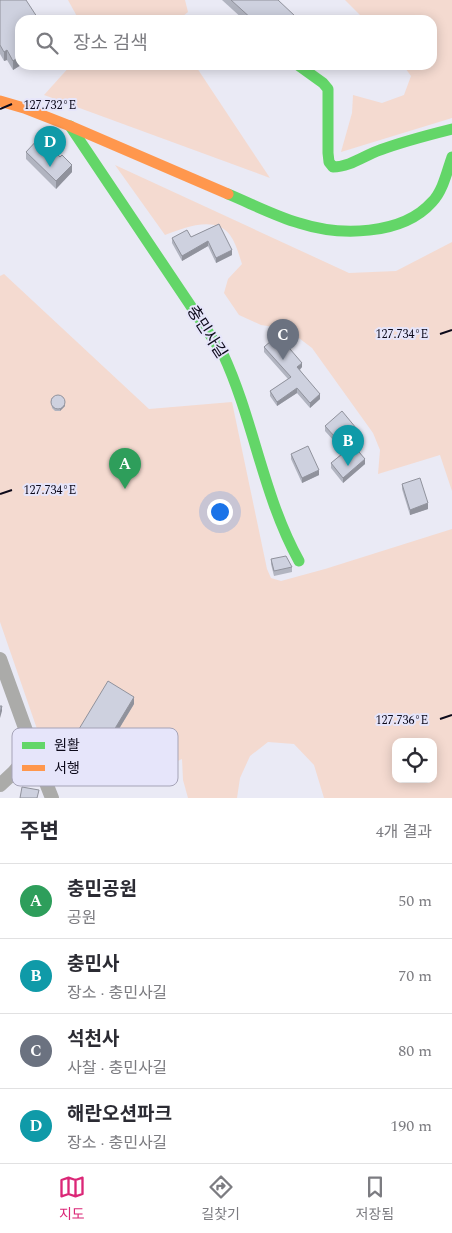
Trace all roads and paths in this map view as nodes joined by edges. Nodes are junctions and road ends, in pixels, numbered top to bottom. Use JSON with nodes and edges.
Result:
{"nodes":[{"id":1,"x":305,"y":70,"type":"edge"},
{"id":2,"x":0,"y":101,"type":"edge"},
{"id":3,"x":70,"y":126,"type":"junction"},
{"id":4,"x":452,"y":129,"type":"edge"},
{"id":5,"x":452,"y":157,"type":"edge"},
{"id":6,"x":299,"y":561,"type":"dead end"},
{"id":7,"x":0,"y":659,"type":"edge"},
{"id":8,"x":25,"y":728,"type":"edge"},
{"id":9,"x":12,"y":772,"type":"edge"},
{"id":10,"x":0,"y":785,"type":"edge"},
{"id":11,"x":47,"y":786,"type":"edge"},
{"id":12,"x":52,"y":798,"type":"edge"}],
"edges":[{"from":1,"to":4,"type":"street"},
{"from":2,"to":3,"type":"street"},
{"from":3,"to":5,"type":"street"},
{"from":3,"to":6,"type":"street","name":"충민사길"},
{"from":7,"to":8,"type":"street"},
{"from":9,"to":10,"type":"street"},
{"from":11,"to":12,"type":"street"}]}
